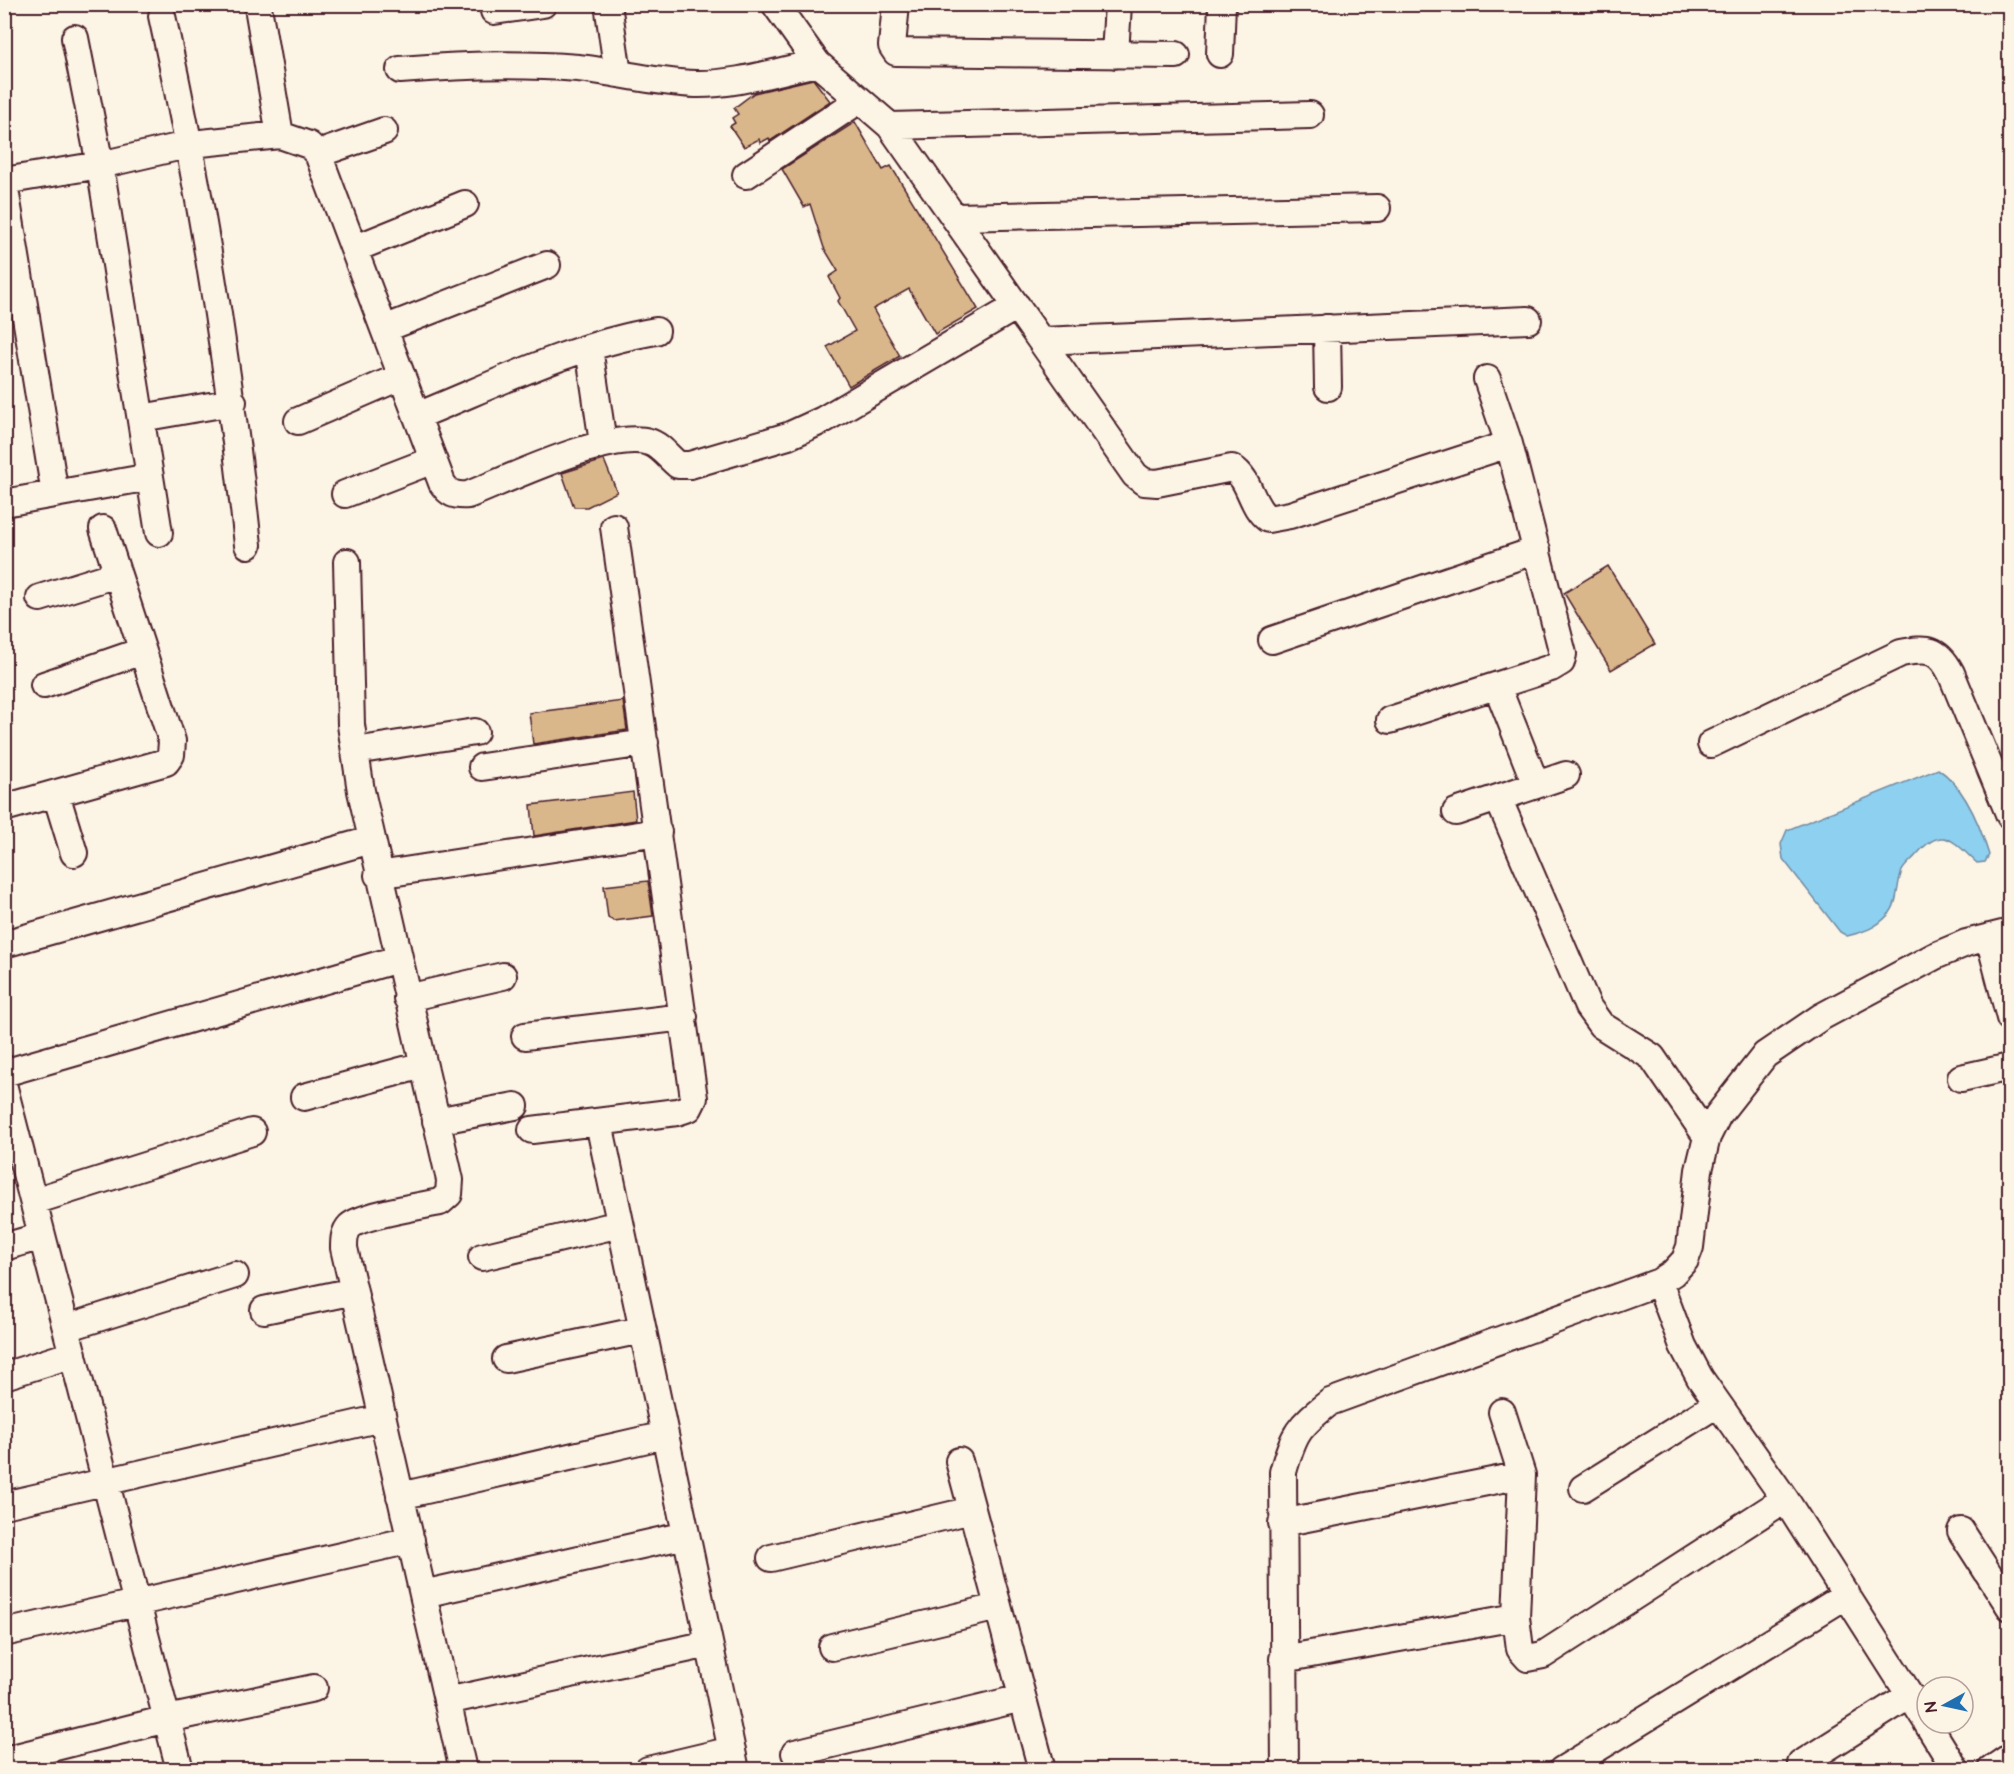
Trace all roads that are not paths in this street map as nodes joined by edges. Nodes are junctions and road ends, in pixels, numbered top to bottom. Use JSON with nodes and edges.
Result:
{"nodes":[{"id":1,"x":543,"y":4,"type":"edge"},
{"id":2,"x":608,"y":4,"type":"edge"},
{"id":3,"x":775,"y":4,"type":"edge"},
{"id":4,"x":896,"y":4,"type":"edge"},
{"id":5,"x":1118,"y":4,"type":"edge"},
{"id":6,"x":1222,"y":4,"type":"edge"},
{"id":7,"x":258,"y":7,"type":"dead end"},
{"id":8,"x":494,"y":11,"type":"dead end"},
{"id":9,"x":162,"y":16,"type":"dead end"},
{"id":10,"x":75,"y":38,"type":"dead end"},
{"id":11,"x":1220,"y":54,"type":"dead end"},
{"id":12,"x":1115,"y":55,"type":"junction"},
{"id":13,"x":1176,"y":55,"type":"dead end"},
{"id":14,"x":816,"y":63,"type":"junction"},
{"id":15,"x":400,"y":70,"type":"dead end"},
{"id":16,"x":618,"y":74,"type":"junction"},
{"id":17,"x":858,"y":100,"type":"junction"},
{"id":18,"x":1310,"y":115,"type":"dead end"},
{"id":19,"x":890,"y":126,"type":"junction"},
{"id":20,"x":384,"y":130,"type":"dead end"},
{"id":21,"x":280,"y":135,"type":"junction"},
{"id":22,"x":191,"y":144,"type":"junction"},
{"id":23,"x":318,"y":154,"type":"junction"},
{"id":24,"x":100,"y":165,"type":"junction"},
{"id":25,"x":746,"y":175,"type":"dead end"},
{"id":26,"x":4,"y":182,"type":"edge"},
{"id":27,"x":465,"y":204,"type":"dead end"},
{"id":28,"x":1377,"y":208,"type":"dead end"},
{"id":29,"x":955,"y":217,"type":"junction"},
{"id":30,"x":354,"y":249,"type":"junction"},
{"id":31,"x":547,"y":265,"type":"dead end"},
{"id":32,"x":1017,"y":306,"type":"junction"},
{"id":33,"x":1528,"y":320,"type":"dead end"},
{"id":34,"x":384,"y":328,"type":"junction"},
{"id":35,"x":1327,"y":328,"type":"junction"},
{"id":36,"x":656,"y":331,"type":"dead end"},
{"id":37,"x":1041,"y":341,"type":"junction"},
{"id":38,"x":589,"y":348,"type":"junction"},
{"id":39,"x":402,"y":376,"type":"junction"},
{"id":40,"x":1486,"y":379,"type":"dead end"},
{"id":41,"x":1328,"y":387,"type":"dead end"},
{"id":42,"x":233,"y":402,"type":"junction"},
{"id":43,"x":417,"y":416,"type":"junction"},
{"id":44,"x":141,"y":418,"type":"junction"},
{"id":45,"x":298,"y":422,"type":"dead end"},
{"id":46,"x":603,"y":443,"type":"junction"},
{"id":47,"x":1509,"y":444,"type":"junction"},
{"id":48,"x":433,"y":460,"type":"junction"},
{"id":49,"x":150,"y":477,"type":"junction"},
{"id":50,"x":55,"y":494,"type":"junction"},
{"id":51,"x":345,"y":494,"type":"dead end"},
{"id":52,"x":4,"y":502,"type":"edge"},
{"id":53,"x":614,"y":526,"type":"dead end"},
{"id":54,"x":102,"y":529,"type":"dead end"},
{"id":55,"x":159,"y":533,"type":"dead end"},
{"id":56,"x":248,"y":545,"type":"dead end"},
{"id":57,"x":1537,"y":550,"type":"junction"},
{"id":58,"x":347,"y":561,"type":"dead end"},
{"id":59,"x":117,"y":574,"type":"junction"},
{"id":60,"x":39,"y":598,"type":"dead end"},
{"id":61,"x":1272,"y":640,"type":"dead end"},
{"id":62,"x":142,"y":651,"type":"junction"},
{"id":63,"x":45,"y":685,"type":"dead end"},
{"id":64,"x":1497,"y":686,"type":"junction"},
{"id":65,"x":1390,"y":720,"type":"dead end"},
{"id":66,"x":475,"y":732,"type":"dead end"},
{"id":67,"x":645,"y":743,"type":"junction"},
{"id":68,"x":1711,"y":744,"type":"dead end"},
{"id":69,"x":355,"y":751,"type":"junction"},
{"id":70,"x":482,"y":767,"type":"dead end"},
{"id":71,"x":1566,"y":775,"type":"dead end"},
{"id":72,"x":1536,"y":785,"type":"junction"},
{"id":73,"x":56,"y":794,"type":"junction"},
{"id":74,"x":1498,"y":798,"type":"junction"},
{"id":75,"x":4,"y":808,"type":"edge"},
{"id":76,"x":1456,"y":812,"type":"dead end"},
{"id":77,"x":2010,"y":816,"type":"edge"},
{"id":78,"x":658,"y":832,"type":"junction"},
{"id":79,"x":371,"y":840,"type":"junction"},
{"id":80,"x":74,"y":853,"type":"dead end"},
{"id":81,"x":378,"y":875,"type":"junction"},
{"id":82,"x":2000,"y":935,"type":"edge"},
{"id":83,"x":4,"y":944,"type":"edge"},
{"id":84,"x":398,"y":959,"type":"junction"},
{"id":85,"x":503,"y":976,"type":"dead end"},
{"id":86,"x":407,"y":998,"type":"junction"},
{"id":87,"x":684,"y":1017,"type":"junction"},
{"id":88,"x":2010,"y":1018,"type":"edge"},
{"id":89,"x":525,"y":1036,"type":"dead end"},
{"id":90,"x":423,"y":1065,"type":"junction"},
{"id":91,"x":2010,"y":1067,"type":"edge"},
{"id":92,"x":4,"y":1073,"type":"edge"},
{"id":93,"x":1961,"y":1078,"type":"dead end"},
{"id":94,"x":4,"y":1088,"type":"edge"},
{"id":95,"x":304,"y":1097,"type":"dead end"},
{"id":96,"x":515,"y":1106,"type":"dead end"},
{"id":97,"x":436,"y":1121,"type":"junction"},
{"id":98,"x":599,"y":1123,"type":"junction"},
{"id":99,"x":532,"y":1130,"type":"dead end"},
{"id":100,"x":252,"y":1132,"type":"dead end"},
{"id":101,"x":1707,"y":1137,"type":"junction"},
{"id":102,"x":34,"y":1200,"type":"junction"},
{"id":103,"x":620,"y":1224,"type":"junction"},
{"id":104,"x":42,"y":1236,"type":"junction"},
{"id":105,"x":4,"y":1246,"type":"edge"},
{"id":106,"x":482,"y":1257,"type":"dead end"},
{"id":107,"x":236,"y":1275,"type":"dead end"},
{"id":108,"x":1659,"y":1282,"type":"junction"},
{"id":109,"x":354,"y":1291,"type":"junction"},
{"id":110,"x":264,"y":1310,"type":"dead end"},
{"id":111,"x":66,"y":1328,"type":"junction"},
{"id":112,"x":641,"y":1330,"type":"junction"},
{"id":113,"x":73,"y":1354,"type":"junction"},
{"id":114,"x":506,"y":1359,"type":"dead end"},
{"id":115,"x":4,"y":1376,"type":"edge"},
{"id":116,"x":1717,"y":1404,"type":"junction"},
{"id":117,"x":1502,"y":1412,"type":"dead end"},
{"id":118,"x":382,"y":1418,"type":"junction"},
{"id":119,"x":665,"y":1435,"type":"junction"},
{"id":120,"x":959,"y":1461,"type":"dead end"},
{"id":121,"x":1522,"y":1475,"type":"junction"},
{"id":122,"x":105,"y":1481,"type":"junction"},
{"id":123,"x":1583,"y":1488,"type":"dead end"},
{"id":124,"x":400,"y":1496,"type":"junction"},
{"id":125,"x":1785,"y":1499,"type":"junction"},
{"id":126,"x":4,"y":1505,"type":"edge"},
{"id":127,"x":972,"y":1510,"type":"junction"},
{"id":128,"x":1282,"y":1523,"type":"junction"},
{"id":129,"x":1961,"y":1531,"type":"dead end"},
{"id":130,"x":686,"y":1535,"type":"junction"},
{"id":131,"x":411,"y":1540,"type":"junction"},
{"id":132,"x":771,"y":1558,"type":"dead end"},
{"id":133,"x":423,"y":1594,"type":"junction"},
{"id":134,"x":1847,"y":1595,"type":"junction"},
{"id":135,"x":137,"y":1604,"type":"junction"},
{"id":136,"x":998,"y":1607,"type":"junction"},
{"id":137,"x":2010,"y":1607,"type":"edge"},
{"id":138,"x":1516,"y":1617,"type":"junction"},
{"id":139,"x":4,"y":1633,"type":"edge"},
{"id":140,"x":709,"y":1644,"type":"junction"},
{"id":141,"x":832,"y":1647,"type":"dead end"},
{"id":142,"x":1283,"y":1659,"type":"junction"},
{"id":143,"x":314,"y":1688,"type":"dead end"},
{"id":144,"x":1910,"y":1695,"type":"junction"},
{"id":145,"x":1022,"y":1698,"type":"junction"},
{"id":146,"x":447,"y":1701,"type":"junction"},
{"id":147,"x":1915,"y":1703,"type":"edge"},
{"id":148,"x":167,"y":1719,"type":"junction"},
{"id":149,"x":1934,"y":1735,"type":"edge"},
{"id":150,"x":795,"y":1753,"type":"dead end"},
{"id":151,"x":2010,"y":1756,"type":"edge"},
{"id":152,"x":4,"y":1760,"type":"edge"},
{"id":153,"x":734,"y":1760,"type":"edge"},
{"id":154,"x":1801,"y":1764,"type":"dead end"},
{"id":155,"x":180,"y":1770,"type":"edge"},
{"id":156,"x":463,"y":1770,"type":"edge"},
{"id":157,"x":648,"y":1770,"type":"edge"},
{"id":158,"x":1042,"y":1770,"type":"edge"},
{"id":159,"x":1285,"y":1770,"type":"edge"},
{"id":160,"x":1562,"y":1770,"type":"edge"},
{"id":161,"x":1956,"y":1770,"type":"edge"},
{"id":162,"x":1991,"y":1770,"type":"edge"}],
"edges":[{"from":1,"to":8,"type":"street"},
{"from":2,"to":16,"type":"street"},
{"from":3,"to":14,"type":"street"},
{"from":4,"to":12,"type":"street"},
{"from":5,"to":12,"type":"street"},
{"from":6,"to":11,"type":"street"},
{"from":7,"to":21,"type":"street"},
{"from":9,"to":22,"type":"street"},
{"from":10,"to":24,"type":"street"},
{"from":12,"to":13,"type":"street"},
{"from":14,"to":16,"type":"street"},
{"from":14,"to":17,"type":"street"},
{"from":15,"to":16,"type":"street"},
{"from":17,"to":19,"type":"street"},
{"from":17,"to":25,"type":"street"},
{"from":18,"to":19,"type":"street"},
{"from":19,"to":29,"type":"street"},
{"from":20,"to":23,"type":"street"},
{"from":21,"to":22,"type":"street"},
{"from":21,"to":23,"type":"street"},
{"from":22,"to":24,"type":"street"},
{"from":22,"to":42,"type":"street"},
{"from":23,"to":30,"type":"street"},
{"from":24,"to":26,"type":"street"},
{"from":24,"to":44,"type":"street"},
{"from":26,"to":50,"type":"street"},
{"from":27,"to":30,"type":"street"},
{"from":28,"to":29,"type":"street"},
{"from":29,"to":32,"type":"street"},
{"from":30,"to":34,"type":"street"},
{"from":31,"to":34,"type":"street"},
{"from":32,"to":37,"type":"street"},
{"from":32,"to":46,"type":"street"},
{"from":33,"to":35,"type":"street"},
{"from":34,"to":39,"type":"street"},
{"from":35,"to":37,"type":"street"},
{"from":35,"to":41,"type":"street"},
{"from":36,"to":38,"type":"street"},
{"from":37,"to":47,"type":"street"},
{"from":38,"to":43,"type":"street"},
{"from":38,"to":46,"type":"street"},
{"from":39,"to":43,"type":"street"},
{"from":39,"to":45,"type":"street"},
{"from":40,"to":47,"type":"street"},
{"from":42,"to":44,"type":"street"},
{"from":42,"to":56,"type":"street"},
{"from":43,"to":48,"type":"street"},
{"from":44,"to":49,"type":"street"},
{"from":46,"to":48,"type":"street"},
{"from":47,"to":57,"type":"street"},
{"from":48,"to":51,"type":"street"},
{"from":49,"to":50,"type":"street"},
{"from":49,"to":55,"type":"street"},
{"from":50,"to":52,"type":"street"},
{"from":53,"to":67,"type":"street"},
{"from":54,"to":59,"type":"street"},
{"from":57,"to":61,"type":"street"},
{"from":57,"to":64,"type":"street"},
{"from":58,"to":69,"type":"street"},
{"from":59,"to":60,"type":"street"},
{"from":59,"to":62,"type":"street"},
{"from":62,"to":63,"type":"street"},
{"from":62,"to":73,"type":"street"},
{"from":64,"to":65,"type":"street"},
{"from":64,"to":72,"type":"street"},
{"from":66,"to":69,"type":"street"},
{"from":67,"to":70,"type":"street"},
{"from":67,"to":78,"type":"street"},
{"from":68,"to":77,"type":"street"},
{"from":69,"to":79,"type":"street"},
{"from":71,"to":72,"type":"street"},
{"from":72,"to":74,"type":"street"},
{"from":73,"to":75,"type":"street"},
{"from":73,"to":80,"type":"street"},
{"from":74,"to":76,"type":"street"},
{"from":74,"to":101,"type":"street"},
{"from":78,"to":81,"type":"street"},
{"from":78,"to":87,"type":"street"},
{"from":79,"to":81,"type":"street"},
{"from":79,"to":83,"type":"street"},
{"from":81,"to":84,"type":"street"},
{"from":82,"to":88,"type":"street"},
{"from":82,"to":101,"type":"street"},
{"from":84,"to":86,"type":"street"},
{"from":84,"to":92,"type":"street"},
{"from":85,"to":86,"type":"street"},
{"from":86,"to":90,"type":"street"},
{"from":87,"to":89,"type":"street"},
{"from":87,"to":98,"type":"street"},
{"from":90,"to":95,"type":"street"},
{"from":90,"to":97,"type":"street"},
{"from":91,"to":93,"type":"street"},
{"from":94,"to":102,"type":"street"},
{"from":96,"to":97,"type":"street"},
{"from":97,"to":109,"type":"street"},
{"from":98,"to":99,"type":"street"},
{"from":98,"to":103,"type":"street"},
{"from":100,"to":102,"type":"street"},
{"from":101,"to":108,"type":"street"},
{"from":102,"to":104,"type":"street"},
{"from":103,"to":106,"type":"street"},
{"from":103,"to":112,"type":"street"},
{"from":104,"to":105,"type":"street"},
{"from":104,"to":111,"type":"street"},
{"from":107,"to":111,"type":"street"},
{"from":108,"to":116,"type":"street"},
{"from":108,"to":128,"type":"street"},
{"from":109,"to":110,"type":"street"},
{"from":109,"to":118,"type":"street"},
{"from":111,"to":113,"type":"street"},
{"from":112,"to":114,"type":"street"},
{"from":112,"to":119,"type":"street"},
{"from":113,"to":115,"type":"street"},
{"from":113,"to":122,"type":"street"},
{"from":116,"to":123,"type":"street"},
{"from":116,"to":125,"type":"street"},
{"from":117,"to":121,"type":"street"},
{"from":118,"to":122,"type":"street"},
{"from":118,"to":124,"type":"street"},
{"from":119,"to":124,"type":"street"},
{"from":119,"to":130,"type":"street"},
{"from":120,"to":127,"type":"street"},
{"from":121,"to":128,"type":"street"},
{"from":121,"to":138,"type":"street"},
{"from":122,"to":126,"type":"street"},
{"from":122,"to":135,"type":"street"},
{"from":124,"to":131,"type":"street"},
{"from":125,"to":134,"type":"street"},
{"from":125,"to":138,"type":"street"},
{"from":127,"to":132,"type":"street"},
{"from":127,"to":136,"type":"street"},
{"from":128,"to":142,"type":"street"},
{"from":129,"to":137,"type":"street"},
{"from":130,"to":133,"type":"street"},
{"from":130,"to":140,"type":"street"},
{"from":131,"to":133,"type":"street"},
{"from":131,"to":135,"type":"street"},
{"from":133,"to":146,"type":"street"},
{"from":134,"to":144,"type":"street"},
{"from":134,"to":160,"type":"street"},
{"from":135,"to":139,"type":"street"},
{"from":135,"to":148,"type":"street"},
{"from":136,"to":141,"type":"street"},
{"from":136,"to":145,"type":"street"},
{"from":138,"to":142,"type":"street"},
{"from":140,"to":146,"type":"street"},
{"from":140,"to":153,"type":"street"},
{"from":142,"to":159,"type":"street"},
{"from":143,"to":148,"type":"street"},
{"from":144,"to":147,"type":"street"},
{"from":144,"to":154,"type":"street"},
{"from":145,"to":150,"type":"street"},
{"from":145,"to":158,"type":"street"},
{"from":146,"to":156,"type":"street"},
{"from":148,"to":152,"type":"street"},
{"from":148,"to":155,"type":"street"},
{"from":149,"to":161,"type":"street"},
{"from":151,"to":162,"type":"street"},
{"from":153,"to":157,"type":"street"}]}
